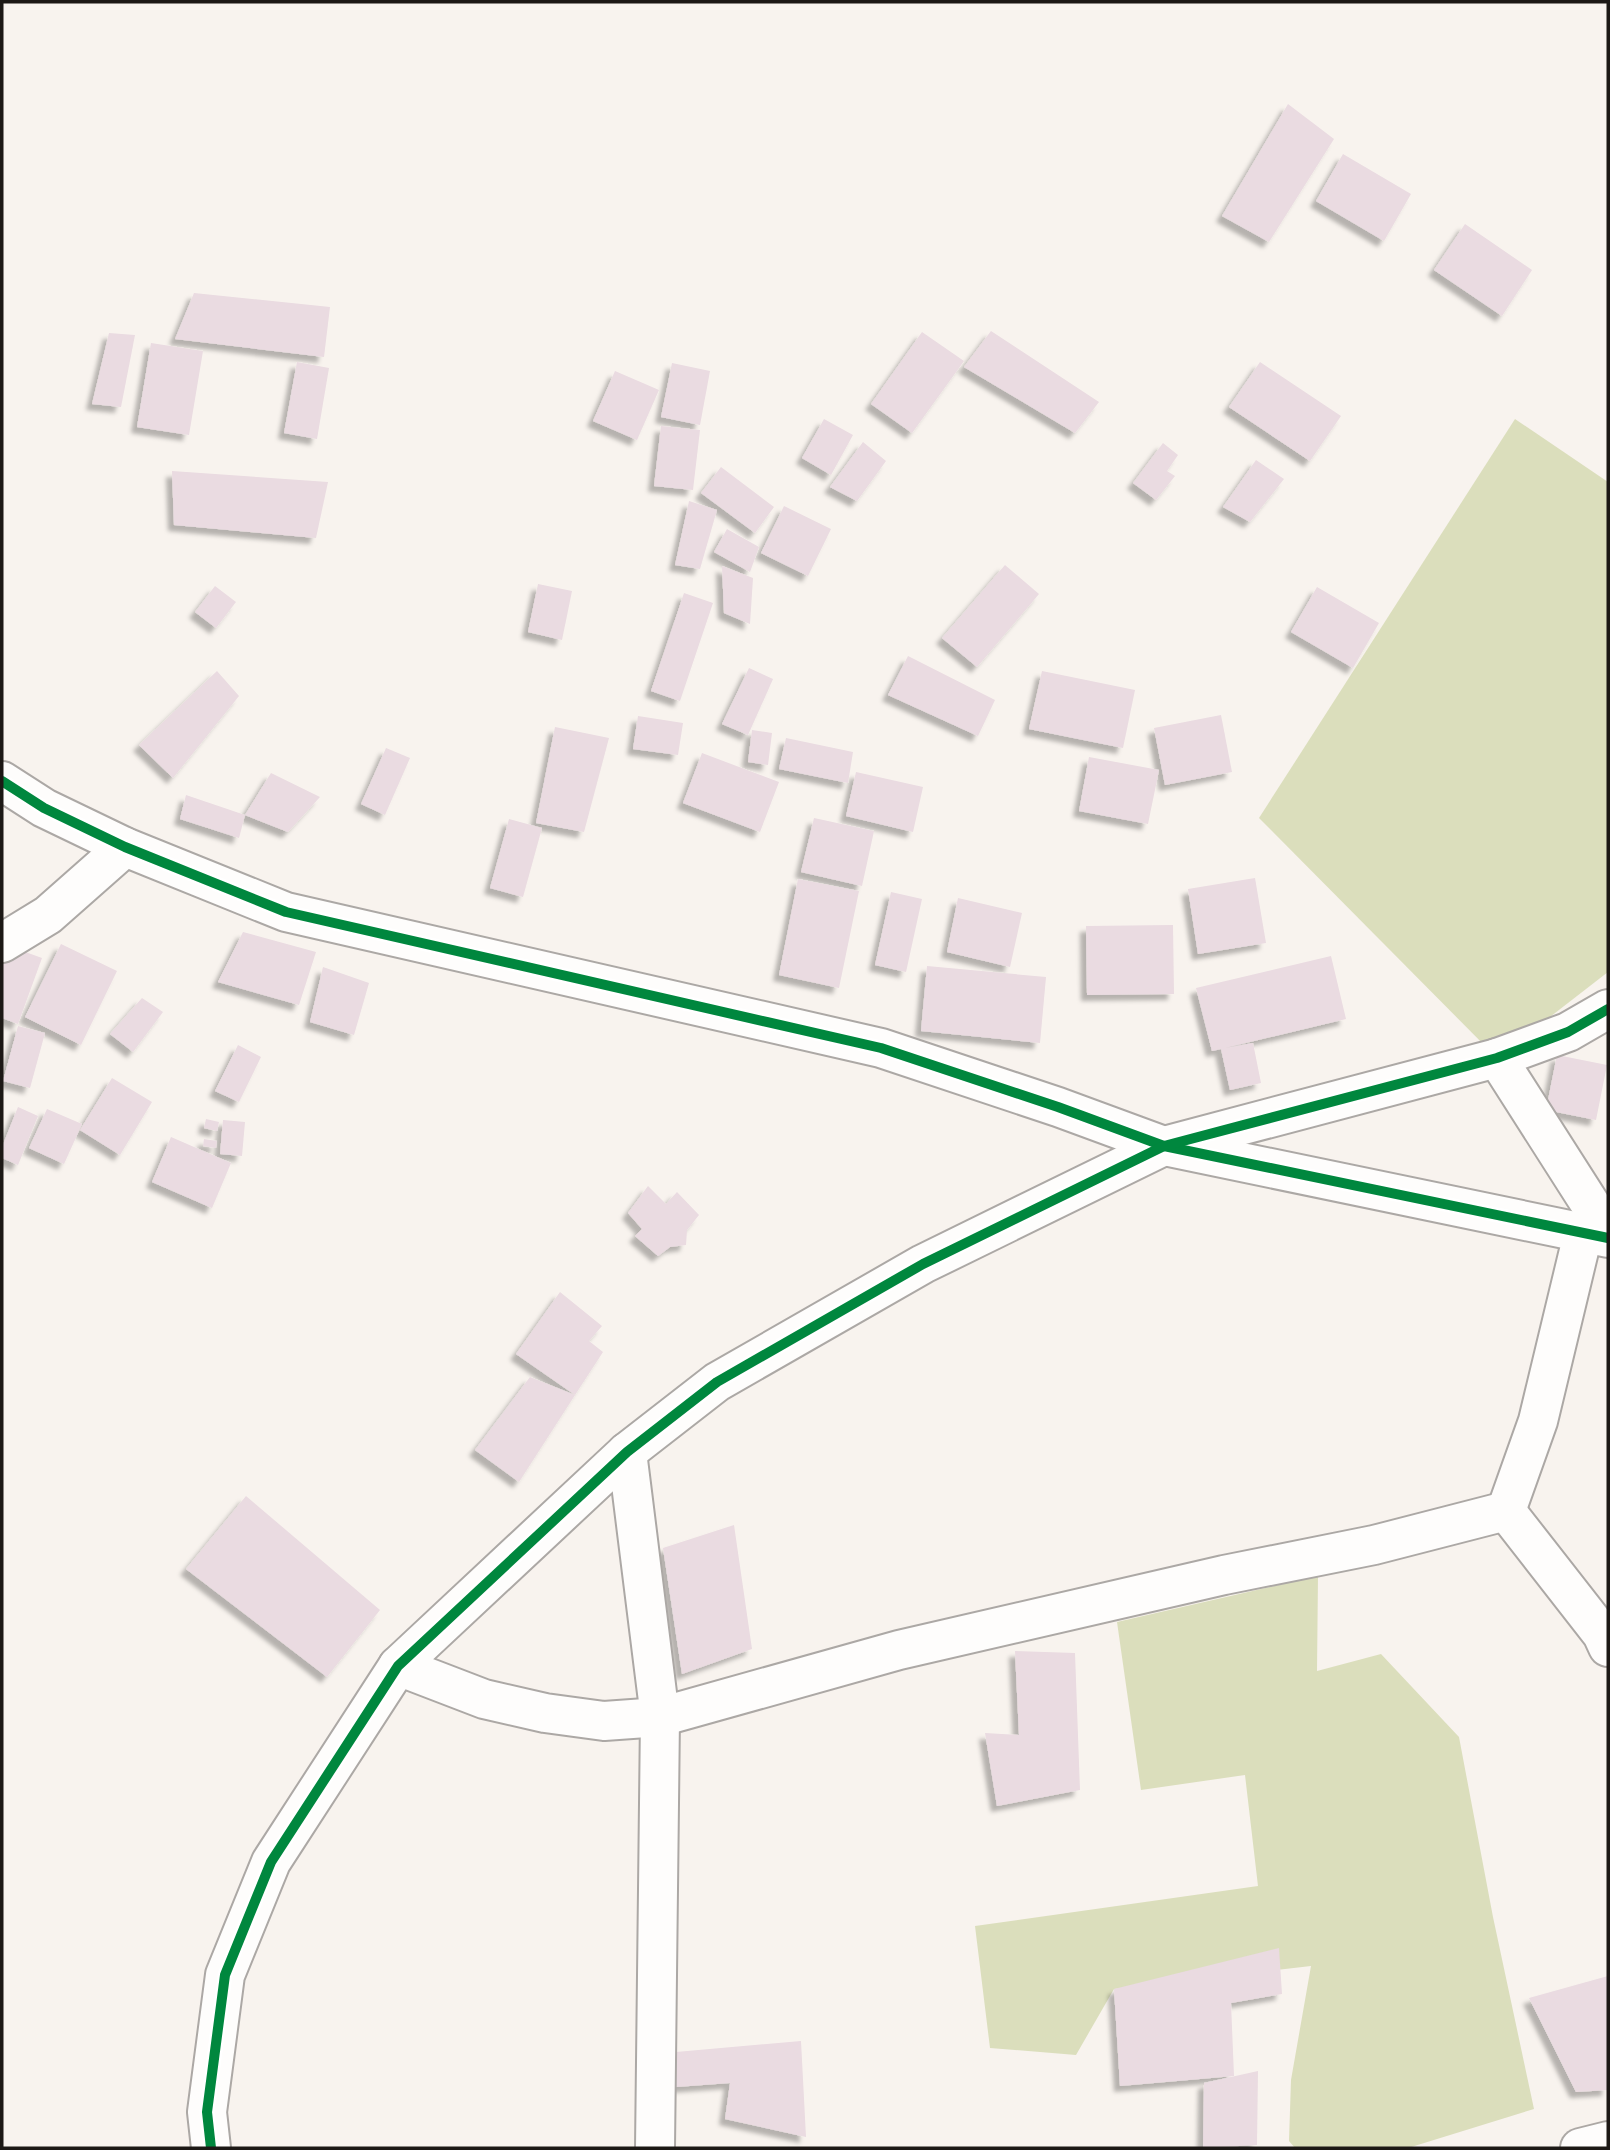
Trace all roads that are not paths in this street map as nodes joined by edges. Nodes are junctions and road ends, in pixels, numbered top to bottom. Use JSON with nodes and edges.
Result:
{"nodes":[{"id":1,"x":2,"y":781,"type":"edge"},
{"id":2,"x":125,"y":847,"type":"junction"},
{"id":3,"x":2,"y":943,"type":"edge"},
{"id":4,"x":1608,"y":1009,"type":"edge"},
{"id":5,"x":1497,"y":1058,"type":"junction"},
{"id":6,"x":1164,"y":1146,"type":"junction"},
{"id":7,"x":1600,"y":1235,"type":"edge"},
{"id":8,"x":627,"y":1452,"type":"junction"},
{"id":9,"x":1506,"y":1511,"type":"junction"},
{"id":10,"x":1608,"y":1647,"type":"edge"},
{"id":11,"x":398,"y":1666,"type":"junction"},
{"id":12,"x":660,"y":1717,"type":"junction"},
{"id":13,"x":1608,"y":2141,"type":"edge"},
{"id":14,"x":211,"y":2148,"type":"edge"},
{"id":15,"x":655,"y":2148,"type":"edge"},
{"id":16,"x":1580,"y":2148,"type":"edge"}],
"edges":[{"from":1,"to":2,"type":"street"},
{"from":2,"to":3,"type":"street"},
{"from":2,"to":6,"type":"street"},
{"from":4,"to":5,"type":"street"},
{"from":5,"to":6,"type":"street"},
{"from":5,"to":7,"type":"street"},
{"from":6,"to":7,"type":"street"},
{"from":6,"to":8,"type":"street"},
{"from":7,"to":9,"type":"street"},
{"from":8,"to":11,"type":"street"},
{"from":8,"to":12,"type":"street"},
{"from":9,"to":10,"type":"street"},
{"from":9,"to":12,"type":"street"},
{"from":11,"to":12,"type":"street"},
{"from":11,"to":14,"type":"street"},
{"from":12,"to":15,"type":"street"},
{"from":13,"to":16,"type":"street"}]}
